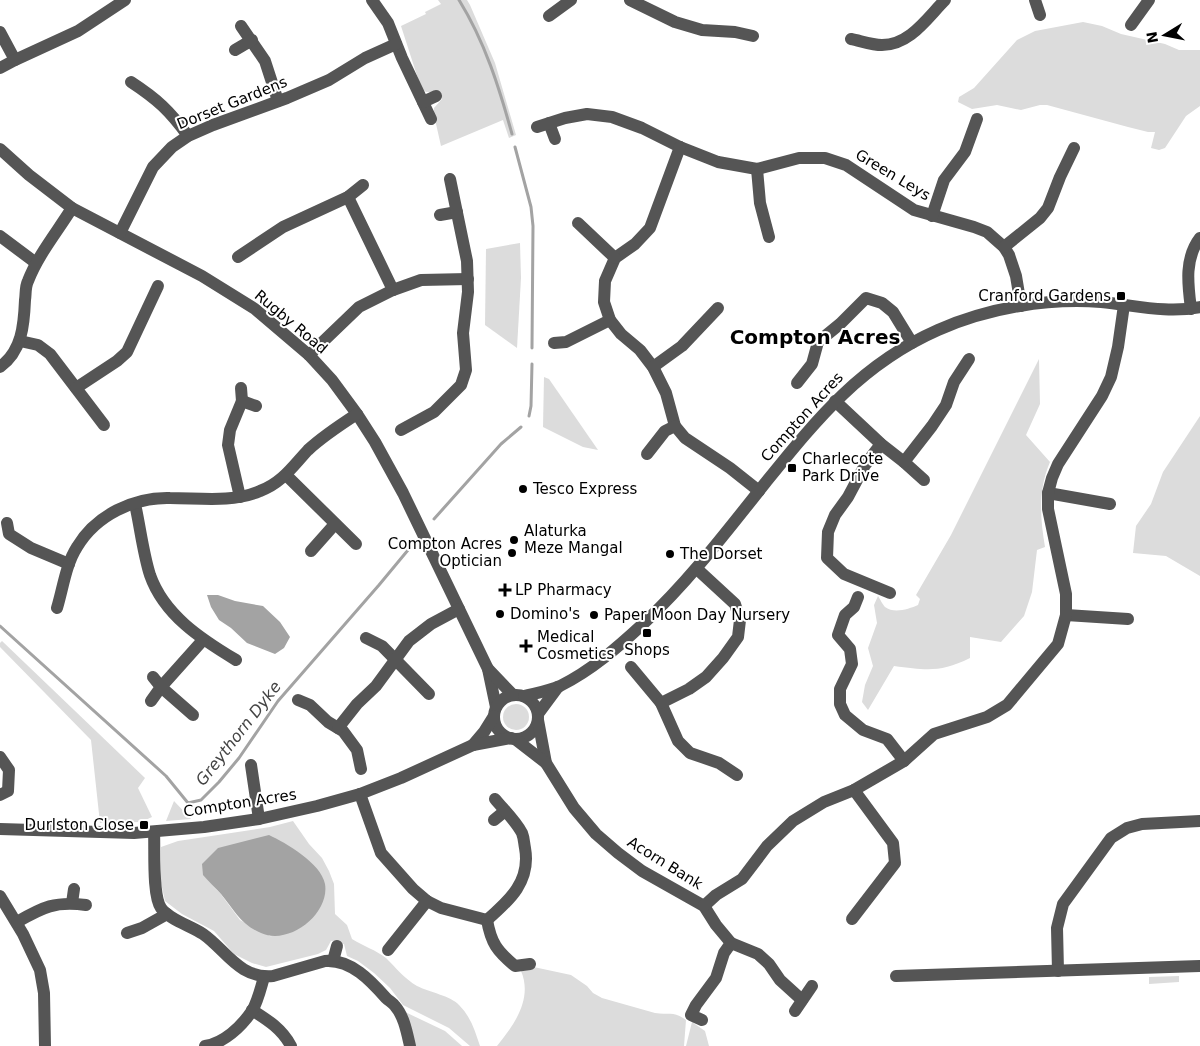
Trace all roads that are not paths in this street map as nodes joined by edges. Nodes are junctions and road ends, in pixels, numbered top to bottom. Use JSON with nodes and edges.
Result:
{"nodes":[{"id":1,"x":372,"y":0,"type":"edge"},
{"id":2,"x":571,"y":0,"type":"edge"},
{"id":3,"x":630,"y":0,"type":"edge"},
{"id":4,"x":945,"y":0,"type":"edge"},
{"id":5,"x":1035,"y":0,"type":"edge"},
{"id":6,"x":1150,"y":0,"type":"edge"},
{"id":7,"x":120,"y":1,"type":"edge"},
{"id":8,"x":549,"y":16,"type":"dead end"},
{"id":9,"x":1040,"y":16,"type":"dead end"},
{"id":10,"x":241,"y":26,"type":"dead end"},
{"id":11,"x":1131,"y":26,"type":"dead end"},
{"id":12,"x":0,"y":32,"type":"edge"},
{"id":13,"x":752,"y":37,"type":"dead end"},
{"id":14,"x":859,"y":37,"type":"dead end"},
{"id":15,"x":252,"y":40,"type":"junction"},
{"id":16,"x":396,"y":44,"type":"junction"},
{"id":17,"x":236,"y":50,"type":"dead end"},
{"id":18,"x":15,"y":60,"type":"junction"},
{"id":19,"x":0,"y":68,"type":"edge"},
{"id":20,"x":131,"y":82,"type":"dead end"},
{"id":21,"x":436,"y":96,"type":"dead end"},
{"id":22,"x":278,"y":102,"type":"junction"},
{"id":23,"x":423,"y":102,"type":"junction"},
{"id":24,"x":431,"y":119,"type":"dead end"},
{"id":25,"x":977,"y":119,"type":"dead end"},
{"id":26,"x":188,"y":136,"type":"junction"},
{"id":27,"x":555,"y":139,"type":"dead end"},
{"id":28,"x":680,"y":147,"type":"junction"},
{"id":29,"x":1074,"y":148,"type":"dead end"},
{"id":30,"x":0,"y":149,"type":"edge"},
{"id":31,"x":756,"y":169,"type":"junction"},
{"id":32,"x":450,"y":179,"type":"dead end"},
{"id":33,"x":363,"y":185,"type":"dead end"},
{"id":34,"x":348,"y":197,"type":"junction"},
{"id":35,"x":72,"y":208,"type":"junction"},
{"id":36,"x":457,"y":212,"type":"junction"},
{"id":37,"x":440,"y":215,"type":"dead end"},
{"id":38,"x":932,"y":216,"type":"junction"},
{"id":39,"x":578,"y":223,"type":"dead end"},
{"id":40,"x":120,"y":233,"type":"junction"},
{"id":41,"x":0,"y":236,"type":"edge"},
{"id":42,"x":769,"y":237,"type":"dead end"},
{"id":43,"x":1200,"y":238,"type":"edge"},
{"id":44,"x":1004,"y":248,"type":"junction"},
{"id":45,"x":238,"y":257,"type":"dead end"},
{"id":46,"x":615,"y":258,"type":"junction"},
{"id":47,"x":36,"y":263,"type":"junction"},
{"id":48,"x":468,"y":279,"type":"junction"},
{"id":49,"x":158,"y":286,"type":"dead end"},
{"id":50,"x":393,"y":290,"type":"junction"},
{"id":51,"x":1124,"y":305,"type":"junction"},
{"id":52,"x":1021,"y":306,"type":"junction"},
{"id":53,"x":718,"y":308,"type":"dead end"},
{"id":54,"x":1195,"y":308,"type":"edge"},
{"id":55,"x":610,"y":320,"type":"junction"},
{"id":56,"x":20,"y":341,"type":"junction"},
{"id":57,"x":554,"y":343,"type":"dead end"},
{"id":58,"x":912,"y":343,"type":"junction"},
{"id":59,"x":309,"y":354,"type":"junction"},
{"id":60,"x":969,"y":359,"type":"dead end"},
{"id":61,"x":0,"y":366,"type":"edge"},
{"id":62,"x":653,"y":366,"type":"junction"},
{"id":63,"x":797,"y":383,"type":"dead end"},
{"id":64,"x":76,"y":388,"type":"junction"},
{"id":65,"x":241,"y":388,"type":"dead end"},
{"id":66,"x":242,"y":401,"type":"junction"},
{"id":67,"x":835,"y":401,"type":"junction"},
{"id":68,"x":256,"y":406,"type":"dead end"},
{"id":69,"x":357,"y":414,"type":"junction"},
{"id":70,"x":104,"y":425,"type":"dead end"},
{"id":71,"x":676,"y":426,"type":"junction"},
{"id":72,"x":401,"y":430,"type":"dead end"},
{"id":73,"x":881,"y":444,"type":"junction"},
{"id":74,"x":646,"y":454,"type":"dead end"},
{"id":75,"x":904,"y":462,"type":"junction"},
{"id":76,"x":286,"y":475,"type":"junction"},
{"id":77,"x":924,"y":480,"type":"dead end"},
{"id":78,"x":759,"y":491,"type":"junction"},
{"id":79,"x":1048,"y":493,"type":"junction"},
{"id":80,"x":240,"y":497,"type":"junction"},
{"id":81,"x":135,"y":504,"type":"junction"},
{"id":82,"x":1110,"y":504,"type":"dead end"},
{"id":83,"x":335,"y":524,"type":"junction"},
{"id":84,"x":5,"y":532,"type":"edge"},
{"id":85,"x":356,"y":544,"type":"dead end"},
{"id":86,"x":311,"y":551,"type":"dead end"},
{"id":87,"x":69,"y":564,"type":"junction"},
{"id":88,"x":697,"y":569,"type":"junction"},
{"id":89,"x":890,"y":593,"type":"dead end"},
{"id":90,"x":858,"y":597,"type":"dead end"},
{"id":91,"x":57,"y":608,"type":"dead end"},
{"id":92,"x":459,"y":609,"type":"junction"},
{"id":93,"x":1066,"y":615,"type":"junction"},
{"id":94,"x":1128,"y":619,"type":"dead end"},
{"id":95,"x":366,"y":638,"type":"dead end"},
{"id":96,"x":203,"y":640,"type":"junction"},
{"id":97,"x":236,"y":660,"type":"dead end"},
{"id":98,"x":395,"y":660,"type":"junction"},
{"id":99,"x":631,"y":667,"type":"dead end"},
{"id":100,"x":488,"y":669,"type":"junction"},
{"id":101,"x":157,"y":682,"type":"junction"},
{"id":102,"x":558,"y":687,"type":"junction"},
{"id":103,"x":429,"y":694,"type":"dead end"},
{"id":104,"x":519,"y":696,"type":"junction"},
{"id":105,"x":298,"y":700,"type":"dead end"},
{"id":106,"x":151,"y":701,"type":"dead end"},
{"id":107,"x":661,"y":703,"type":"junction"},
{"id":108,"x":495,"y":712,"type":"junction"},
{"id":109,"x":193,"y":715,"type":"dead end"},
{"id":110,"x":538,"y":717,"type":"junction"},
{"id":111,"x":338,"y":728,"type":"junction"},
{"id":112,"x":513,"y":738,"type":"junction"},
{"id":113,"x":473,"y":745,"type":"junction"},
{"id":114,"x":0,"y":757,"type":"edge"},
{"id":115,"x":904,"y":762,"type":"junction"},
{"id":116,"x":546,"y":763,"type":"junction"},
{"id":117,"x":251,"y":765,"type":"dead end"},
{"id":118,"x":361,"y":770,"type":"dead end"},
{"id":119,"x":738,"y":775,"type":"dead end"},
{"id":120,"x":854,"y":790,"type":"junction"},
{"id":121,"x":360,"y":794,"type":"junction"},
{"id":122,"x":0,"y":795,"type":"edge"},
{"id":123,"x":495,"y":799,"type":"dead end"},
{"id":124,"x":505,"y":811,"type":"junction"},
{"id":125,"x":260,"y":819,"type":"junction"},
{"id":126,"x":494,"y":820,"type":"dead end"},
{"id":127,"x":1200,"y":821,"type":"edge"},
{"id":128,"x":0,"y":828,"type":"edge"},
{"id":129,"x":154,"y":832,"type":"junction"},
{"id":130,"x":74,"y":889,"type":"dead end"},
{"id":131,"x":0,"y":896,"type":"edge"},
{"id":132,"x":427,"y":901,"type":"junction"},
{"id":133,"x":72,"y":903,"type":"junction"},
{"id":134,"x":86,"y":904,"type":"dead end"},
{"id":135,"x":704,"y":906,"type":"junction"},
{"id":136,"x":167,"y":914,"type":"junction"},
{"id":137,"x":852,"y":919,"type":"dead end"},
{"id":138,"x":487,"y":920,"type":"junction"},
{"id":139,"x":16,"y":922,"type":"junction"},
{"id":140,"x":127,"y":933,"type":"dead end"},
{"id":141,"x":731,"y":943,"type":"junction"},
{"id":142,"x":337,"y":946,"type":"dead end"},
{"id":143,"x":388,"y":950,"type":"dead end"},
{"id":144,"x":333,"y":961,"type":"junction"},
{"id":145,"x":530,"y":964,"type":"dead end"},
{"id":146,"x":1200,"y":966,"type":"edge"},
{"id":147,"x":1058,"y":971,"type":"junction"},
{"id":148,"x":896,"y":976,"type":"dead end"},
{"id":149,"x":264,"y":977,"type":"junction"},
{"id":150,"x":812,"y":986,"type":"dead end"},
{"id":151,"x":802,"y":1000,"type":"junction"},
{"id":152,"x":252,"y":1010,"type":"junction"},
{"id":153,"x":795,"y":1011,"type":"dead end"},
{"id":154,"x":702,"y":1020,"type":"dead end"},
{"id":155,"x":45,"y":1046,"type":"edge"},
{"id":156,"x":205,"y":1046,"type":"edge"},
{"id":157,"x":291,"y":1046,"type":"edge"},
{"id":158,"x":410,"y":1046,"type":"edge"}],
"edges":[{"from":1,"to":16,"type":"street"},
{"from":2,"to":8,"type":"street"},
{"from":3,"to":13,"type":"street"},
{"from":4,"to":14,"type":"street"},
{"from":5,"to":9,"type":"street"},
{"from":6,"to":11,"type":"street"},
{"from":7,"to":18,"type":"street"},
{"from":10,"to":15,"type":"street"},
{"from":12,"to":18,"type":"street"},
{"from":15,"to":17,"type":"street"},
{"from":15,"to":22,"type":"street"},
{"from":16,"to":22,"type":"street","name":"Dorset Gardens"},
{"from":16,"to":23,"type":"street"},
{"from":18,"to":19,"type":"street"},
{"from":20,"to":26,"type":"street"},
{"from":21,"to":23,"type":"street"},
{"from":22,"to":26,"type":"street","name":"Dorset Gardens"},
{"from":23,"to":24,"type":"street"},
{"from":25,"to":38,"type":"street"},
{"from":26,"to":40,"type":"street","name":"Dorset Gardens"},
{"from":27,"to":28,"type":"street","name":"Green Leys"},
{"from":28,"to":31,"type":"street","name":"Green Leys"},
{"from":28,"to":46,"type":"street"},
{"from":29,"to":44,"type":"street"},
{"from":30,"to":35,"type":"street","name":"Rugby Road"},
{"from":31,"to":38,"type":"street","name":"Green Leys"},
{"from":31,"to":42,"type":"street"},
{"from":32,"to":36,"type":"street"},
{"from":33,"to":34,"type":"street"},
{"from":34,"to":45,"type":"street"},
{"from":34,"to":50,"type":"street"},
{"from":35,"to":40,"type":"street","name":"Rugby Road"},
{"from":35,"to":47,"type":"street"},
{"from":36,"to":37,"type":"street"},
{"from":36,"to":48,"type":"street"},
{"from":38,"to":44,"type":"street","name":"Green Leys"},
{"from":39,"to":46,"type":"street"},
{"from":40,"to":59,"type":"street","name":"Rugby Road"},
{"from":41,"to":47,"type":"street"},
{"from":43,"to":54,"type":"street"},
{"from":44,"to":52,"type":"street","name":"Green Leys"},
{"from":46,"to":55,"type":"street"},
{"from":47,"to":56,"type":"street"},
{"from":48,"to":50,"type":"street"},
{"from":48,"to":72,"type":"street"},
{"from":49,"to":64,"type":"street"},
{"from":50,"to":59,"type":"street"},
{"from":51,"to":52,"type":"street","name":"Compton Acres"},
{"from":51,"to":54,"type":"street","name":"Compton Acres"},
{"from":51,"to":79,"type":"street"},
{"from":52,"to":58,"type":"street","name":"Compton Acres"},
{"from":53,"to":62,"type":"street"},
{"from":55,"to":57,"type":"street"},
{"from":55,"to":62,"type":"street"},
{"from":56,"to":61,"type":"street"},
{"from":56,"to":64,"type":"street"},
{"from":58,"to":63,"type":"street"},
{"from":58,"to":67,"type":"street","name":"Compton Acres"},
{"from":59,"to":69,"type":"street","name":"Rugby Road"},
{"from":60,"to":75,"type":"street"},
{"from":62,"to":71,"type":"street"},
{"from":64,"to":70,"type":"street"},
{"from":65,"to":66,"type":"street"},
{"from":66,"to":68,"type":"street"},
{"from":66,"to":80,"type":"street"},
{"from":67,"to":73,"type":"street"},
{"from":67,"to":78,"type":"street","name":"Compton Acres"},
{"from":69,"to":76,"type":"street"},
{"from":69,"to":92,"type":"street","name":"Rugby Road"},
{"from":71,"to":74,"type":"street"},
{"from":71,"to":78,"type":"street"},
{"from":73,"to":75,"type":"street"},
{"from":73,"to":89,"type":"street"},
{"from":75,"to":77,"type":"street"},
{"from":76,"to":80,"type":"street"},
{"from":76,"to":83,"type":"street"},
{"from":78,"to":88,"type":"street","name":"Compton Acres"},
{"from":79,"to":82,"type":"street"},
{"from":79,"to":93,"type":"street"},
{"from":80,"to":81,"type":"street"},
{"from":81,"to":87,"type":"street"},
{"from":81,"to":96,"type":"street"},
{"from":83,"to":85,"type":"street"},
{"from":83,"to":86,"type":"street"},
{"from":84,"to":87,"type":"street"},
{"from":87,"to":91,"type":"street"},
{"from":88,"to":102,"type":"street","name":"Compton Acres"},
{"from":88,"to":107,"type":"street"},
{"from":90,"to":115,"type":"street"},
{"from":92,"to":98,"type":"street"},
{"from":92,"to":100,"type":"street","name":"Rugby Road"},
{"from":93,"to":94,"type":"street"},
{"from":93,"to":115,"type":"street"},
{"from":95,"to":98,"type":"street"},
{"from":96,"to":97,"type":"street"},
{"from":96,"to":101,"type":"street"},
{"from":98,"to":103,"type":"street"},
{"from":98,"to":111,"type":"street"},
{"from":99,"to":107,"type":"street"},
{"from":100,"to":104,"type":"street","name":"Rugby Road"},
{"from":100,"to":108,"type":"street","name":"Rugby Road"},
{"from":101,"to":106,"type":"street"},
{"from":101,"to":109,"type":"street"},
{"from":102,"to":104,"type":"street","name":"Compton Acres"},
{"from":102,"to":110,"type":"street","name":"Compton Acres"},
{"from":104,"to":108,"type":"street"},
{"from":104,"to":110,"type":"street"},
{"from":105,"to":111,"type":"street"},
{"from":107,"to":119,"type":"street"},
{"from":108,"to":112,"type":"street"},
{"from":108,"to":113,"type":"street","name":"Compton Acres"},
{"from":110,"to":112,"type":"street"},
{"from":110,"to":116,"type":"street","name":"Acorn Bank"},
{"from":111,"to":118,"type":"street"},
{"from":112,"to":113,"type":"street","name":"Compton Acres"},
{"from":112,"to":116,"type":"street","name":"Acorn Bank"},
{"from":113,"to":121,"type":"street","name":"Compton Acres"},
{"from":114,"to":122,"type":"street"},
{"from":115,"to":120,"type":"street"},
{"from":116,"to":135,"type":"street","name":"Acorn Bank"},
{"from":117,"to":125,"type":"street"},
{"from":120,"to":135,"type":"street"},
{"from":120,"to":137,"type":"street"},
{"from":121,"to":125,"type":"street","name":"Compton Acres"},
{"from":121,"to":132,"type":"street"},
{"from":123,"to":124,"type":"street"},
{"from":124,"to":126,"type":"street"},
{"from":124,"to":138,"type":"street"},
{"from":125,"to":129,"type":"street","name":"Compton Acres"},
{"from":127,"to":147,"type":"street"},
{"from":128,"to":129,"type":"street","name":"Compton Acres"},
{"from":129,"to":136,"type":"street"},
{"from":130,"to":133,"type":"street"},
{"from":131,"to":139,"type":"street"},
{"from":132,"to":138,"type":"street"},
{"from":132,"to":143,"type":"street"},
{"from":133,"to":134,"type":"street"},
{"from":133,"to":139,"type":"street"},
{"from":135,"to":141,"type":"street","name":"Acorn Bank"},
{"from":136,"to":140,"type":"street"},
{"from":136,"to":149,"type":"street"},
{"from":138,"to":145,"type":"street"},
{"from":139,"to":155,"type":"street"},
{"from":141,"to":151,"type":"street","name":"Acorn Bank"},
{"from":141,"to":154,"type":"street"},
{"from":142,"to":144,"type":"street"},
{"from":144,"to":149,"type":"street"},
{"from":144,"to":158,"type":"street"},
{"from":146,"to":147,"type":"street"},
{"from":147,"to":148,"type":"street"},
{"from":149,"to":152,"type":"street"},
{"from":150,"to":151,"type":"street"},
{"from":151,"to":153,"type":"street"},
{"from":152,"to":156,"type":"street"},
{"from":152,"to":157,"type":"street"}]}
